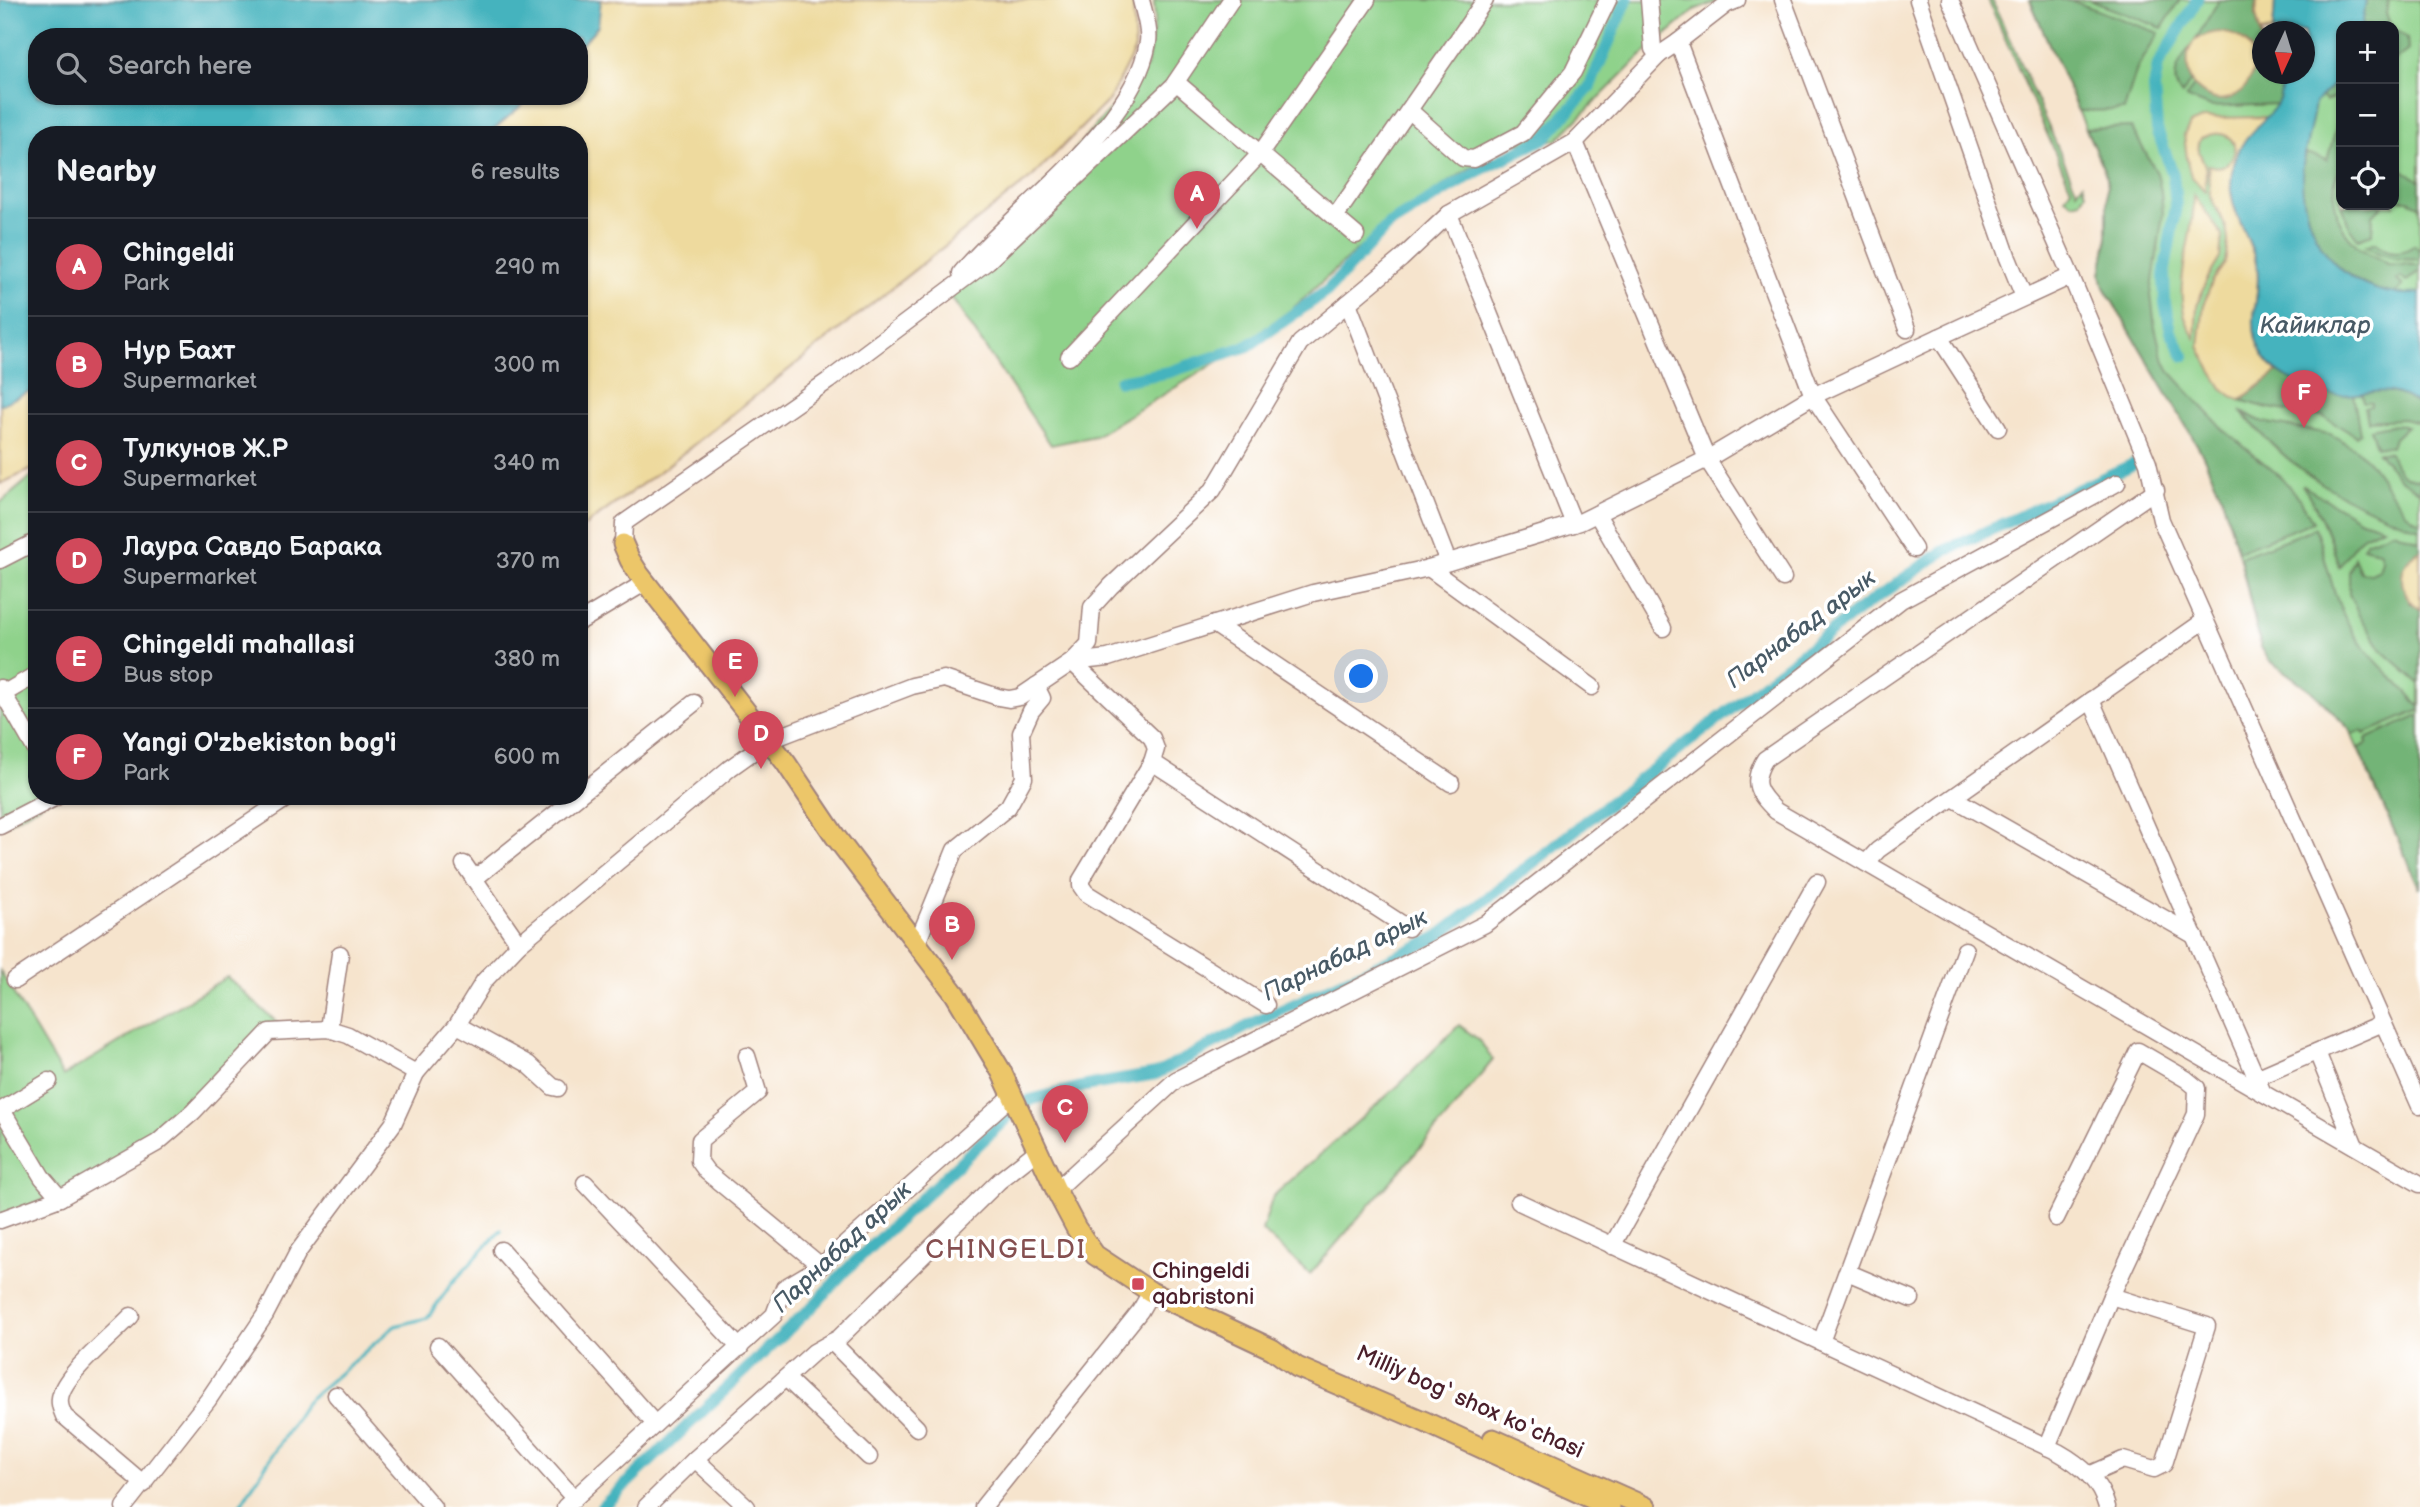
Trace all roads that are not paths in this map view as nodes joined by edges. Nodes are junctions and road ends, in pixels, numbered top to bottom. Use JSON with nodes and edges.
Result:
{"nodes":[{"id":1,"x":1141,"y":0,"type":"edge"},
{"id":2,"x":1231,"y":0,"type":"edge"},
{"id":3,"x":1367,"y":0,"type":"edge"},
{"id":4,"x":1485,"y":0,"type":"edge"},
{"id":5,"x":1608,"y":0,"type":"edge"},
{"id":6,"x":1649,"y":0,"type":"edge"},
{"id":7,"x":1737,"y":0,"type":"edge"},
{"id":8,"x":1783,"y":0,"type":"edge"},
{"id":9,"x":1918,"y":0,"type":"edge"},
{"id":10,"x":1950,"y":0,"type":"edge"},
{"id":11,"x":1678,"y":42,"type":"junction"},
{"id":12,"x":1659,"y":55,"type":"junction"},
{"id":13,"x":1177,"y":82,"type":"junction"},
{"id":14,"x":1409,"y":110,"type":"junction"},
{"id":15,"x":1575,"y":142,"type":"junction"},
{"id":16,"x":1260,"y":154,"type":"junction"},
{"id":17,"x":1449,"y":214,"type":"junction"},
{"id":18,"x":1335,"y":217,"type":"junction"},
{"id":19,"x":1356,"y":235,"type":"dead end"},
{"id":20,"x":2071,"y":276,"type":"junction"},
{"id":21,"x":942,"y":296,"type":"junction"},
{"id":22,"x":2024,"y":297,"type":"junction"},
{"id":23,"x":1348,"y":303,"type":"junction"},
{"id":24,"x":1907,"y":329,"type":"dead end"},
{"id":25,"x":1940,"y":337,"type":"junction"},
{"id":26,"x":1069,"y":357,"type":"dead end"},
{"id":27,"x":1813,"y":396,"type":"junction"},
{"id":28,"x":1998,"y":428,"type":"dead end"},
{"id":29,"x":1707,"y":458,"type":"junction"},
{"id":30,"x":2117,"y":483,"type":"dead end"},
{"id":31,"x":2155,"y":490,"type":"junction"},
{"id":32,"x":1597,"y":514,"type":"junction"},
{"id":33,"x":1574,"y":524,"type":"junction"},
{"id":34,"x":623,"y":544,"type":"joint"},
{"id":35,"x":28,"y":546,"type":"edge"},
{"id":36,"x":1914,"y":550,"type":"dead end"},
{"id":37,"x":0,"y":560,"type":"edge"},
{"id":38,"x":1448,"y":562,"type":"junction"},
{"id":39,"x":1429,"y":568,"type":"junction"},
{"id":40,"x":1783,"y":578,"type":"dead end"},
{"id":41,"x":646,"y":582,"type":"junction"},
{"id":42,"x":588,"y":617,"type":"edge"},
{"id":43,"x":2204,"y":621,"type":"junction"},
{"id":44,"x":1214,"y":624,"type":"junction"},
{"id":45,"x":1662,"y":628,"type":"dead end"},
{"id":46,"x":1072,"y":662,"type":"junction"},
{"id":47,"x":28,"y":678,"type":"edge"},
{"id":48,"x":1036,"y":686,"type":"junction"},
{"id":49,"x":1592,"y":687,"type":"dead end"},
{"id":50,"x":2,"y":691,"type":"edge"},
{"id":51,"x":2091,"y":700,"type":"junction"},
{"id":52,"x":694,"y":703,"type":"dead end"},
{"id":53,"x":28,"y":736,"type":"edge"},
{"id":54,"x":768,"y":741,"type":"junction"},
{"id":55,"x":1152,"y":762,"type":"junction"},
{"id":56,"x":1451,"y":783,"type":"dead end"},
{"id":57,"x":588,"y":788,"type":"edge"},
{"id":58,"x":1953,"y":798,"type":"junction"},
{"id":59,"x":41,"y":805,"type":"edge"},
{"id":60,"x":277,"y":805,"type":"edge"},
{"id":61,"x":567,"y":805,"type":"edge"},
{"id":62,"x":0,"y":826,"type":"edge"},
{"id":63,"x":1866,"y":863,"type":"junction"},
{"id":64,"x":464,"y":864,"type":"dead end"},
{"id":65,"x":474,"y":878,"type":"junction"},
{"id":66,"x":1817,"y":883,"type":"dead end"},
{"id":67,"x":1408,"y":928,"type":"dead end"},
{"id":68,"x":2195,"y":936,"type":"junction"},
{"id":69,"x":917,"y":943,"type":"junction"},
{"id":70,"x":519,"y":944,"type":"junction"},
{"id":71,"x":1965,"y":950,"type":"dead end"},
{"id":72,"x":340,"y":954,"type":"dead end"},
{"id":73,"x":15,"y":980,"type":"dead end"},
{"id":74,"x":1266,"y":1005,"type":"dead end"},
{"id":75,"x":2383,"y":1023,"type":"junction"},
{"id":76,"x":457,"y":1026,"type":"junction"},
{"id":77,"x":329,"y":1029,"type":"junction"},
{"id":78,"x":2317,"y":1052,"type":"junction"},
{"id":79,"x":747,"y":1055,"type":"dead end"},
{"id":80,"x":416,"y":1073,"type":"junction"},
{"id":81,"x":49,"y":1081,"type":"dead end"},
{"id":82,"x":2260,"y":1085,"type":"junction"},
{"id":83,"x":558,"y":1088,"type":"dead end"},
{"id":84,"x":1013,"y":1095,"type":"junction"},
{"id":85,"x":2420,"y":1106,"type":"edge"},
{"id":86,"x":1,"y":1110,"type":"edge"},
{"id":87,"x":2355,"y":1146,"type":"junction"},
{"id":88,"x":1037,"y":1151,"type":"junction"},
{"id":89,"x":586,"y":1183,"type":"dead end"},
{"id":90,"x":2420,"y":1184,"type":"edge"},
{"id":91,"x":1056,"y":1190,"type":"junction"},
{"id":92,"x":60,"y":1198,"type":"junction"},
{"id":93,"x":1519,"y":1202,"type":"dead end"},
{"id":94,"x":2056,"y":1218,"type":"dead end"},
{"id":95,"x":0,"y":1220,"type":"edge"},
{"id":96,"x":1612,"y":1246,"type":"junction"},
{"id":97,"x":501,"y":1250,"type":"dead end"},
{"id":98,"x":821,"y":1266,"type":"junction"},
{"id":99,"x":1847,"y":1272,"type":"junction"},
{"id":100,"x":1144,"y":1288,"type":"junction"},
{"id":101,"x":2111,"y":1296,"type":"junction"},
{"id":102,"x":1911,"y":1299,"type":"dead end"},
{"id":103,"x":131,"y":1316,"type":"dead end"},
{"id":104,"x":832,"y":1342,"type":"junction"},
{"id":105,"x":1821,"y":1342,"type":"junction"},
{"id":106,"x":438,"y":1346,"type":"dead end"},
{"id":107,"x":740,"y":1348,"type":"junction"},
{"id":108,"x":787,"y":1379,"type":"junction"},
{"id":109,"x":336,"y":1395,"type":"dead end"},
{"id":110,"x":655,"y":1424,"type":"junction"},
{"id":111,"x":917,"y":1429,"type":"dead end"},
{"id":112,"x":2047,"y":1447,"type":"junction"},
{"id":113,"x":869,"y":1457,"type":"dead end"},
{"id":114,"x":695,"y":1459,"type":"junction"},
{"id":115,"x":2089,"y":1475,"type":"junction"},
{"id":116,"x":144,"y":1484,"type":"junction"},
{"id":117,"x":570,"y":1503,"type":"edge"},
{"id":118,"x":1616,"y":1503,"type":"edge"},
{"id":119,"x":124,"y":1507,"type":"edge"},
{"id":120,"x":433,"y":1507,"type":"edge"},
{"id":121,"x":646,"y":1507,"type":"edge"},
{"id":122,"x":747,"y":1507,"type":"edge"},
{"id":123,"x":983,"y":1507,"type":"edge"},
{"id":124,"x":1646,"y":1507,"type":"edge"},
{"id":125,"x":2107,"y":1507,"type":"edge"}],
"edges":[{"from":1,"to":21,"type":"street"},
{"from":2,"to":13,"type":"street"},
{"from":3,"to":16,"type":"street"},
{"from":4,"to":14,"type":"street"},
{"from":5,"to":14,"type":"street"},
{"from":6,"to":12,"type":"street"},
{"from":7,"to":11,"type":"street"},
{"from":8,"to":24,"type":"street"},
{"from":9,"to":22,"type":"street"},
{"from":10,"to":20,"type":"street"},
{"from":11,"to":12,"type":"street"},
{"from":11,"to":27,"type":"street"},
{"from":12,"to":15,"type":"street"},
{"from":13,"to":16,"type":"street"},
{"from":13,"to":21,"type":"street"},
{"from":14,"to":18,"type":"street"},
{"from":15,"to":17,"type":"street"},
{"from":15,"to":29,"type":"street"},
{"from":16,"to":18,"type":"street"},
{"from":16,"to":26,"type":"street"},
{"from":17,"to":23,"type":"street"},
{"from":17,"to":33,"type":"street"},
{"from":18,"to":19,"type":"street"},
{"from":20,"to":22,"type":"street"},
{"from":20,"to":31,"type":"street"},
{"from":21,"to":34,"type":"street"},
{"from":22,"to":25,"type":"street"},
{"from":23,"to":38,"type":"street"},
{"from":23,"to":46,"type":"street"},
{"from":25,"to":27,"type":"street"},
{"from":25,"to":28,"type":"street"},
{"from":27,"to":29,"type":"street"},
{"from":27,"to":36,"type":"street"},
{"from":29,"to":32,"type":"street"},
{"from":29,"to":40,"type":"street"},
{"from":30,"to":91,"type":"street"},
{"from":31,"to":43,"type":"street"},
{"from":31,"to":63,"type":"street"},
{"from":32,"to":33,"type":"street"},
{"from":32,"to":45,"type":"street"},
{"from":33,"to":38,"type":"street"},
{"from":34,"to":41,"type":"main road","name":"Milliy bog‘ shox ko‘chasi"},
{"from":35,"to":37,"type":"street"},
{"from":38,"to":39,"type":"street"},
{"from":39,"to":44,"type":"street"},
{"from":39,"to":49,"type":"street"},
{"from":41,"to":42,"type":"street"},
{"from":41,"to":54,"type":"main road","name":"Milliy bog‘ shox ko‘chasi"},
{"from":43,"to":51,"type":"street"},
{"from":43,"to":75,"type":"street"},
{"from":44,"to":46,"type":"street"},
{"from":44,"to":56,"type":"street"},
{"from":46,"to":48,"type":"street"},
{"from":46,"to":55,"type":"street"},
{"from":47,"to":50,"type":"street"},
{"from":48,"to":54,"type":"street"},
{"from":48,"to":69,"type":"street"},
{"from":50,"to":53,"type":"street"},
{"from":51,"to":58,"type":"street"},
{"from":51,"to":68,"type":"street"},
{"from":52,"to":57,"type":"street"},
{"from":54,"to":69,"type":"main road","name":"Milliy bog‘ shox ko‘chasi"},
{"from":54,"to":70,"type":"street"},
{"from":55,"to":67,"type":"street"},
{"from":55,"to":74,"type":"street"},
{"from":58,"to":63,"type":"street"},
{"from":58,"to":68,"type":"street"},
{"from":59,"to":62,"type":"street"},
{"from":60,"to":73,"type":"street"},
{"from":61,"to":65,"type":"street"},
{"from":63,"to":82,"type":"street"},
{"from":64,"to":65,"type":"street"},
{"from":65,"to":70,"type":"street"},
{"from":66,"to":96,"type":"street"},
{"from":68,"to":82,"type":"street"},
{"from":69,"to":84,"type":"main road","name":"Milliy bog‘ shox ko‘chasi"},
{"from":70,"to":76,"type":"street"},
{"from":71,"to":99,"type":"street"},
{"from":72,"to":77,"type":"street"},
{"from":75,"to":78,"type":"street"},
{"from":75,"to":85,"type":"street"},
{"from":76,"to":80,"type":"street"},
{"from":76,"to":83,"type":"street"},
{"from":77,"to":80,"type":"street"},
{"from":77,"to":92,"type":"street"},
{"from":78,"to":82,"type":"street"},
{"from":78,"to":87,"type":"street"},
{"from":79,"to":98,"type":"street"},
{"from":80,"to":116,"type":"street"},
{"from":81,"to":86,"type":"street"},
{"from":82,"to":87,"type":"street"},
{"from":84,"to":88,"type":"main road","name":"Milliy bog‘ shox ko‘chasi"},
{"from":84,"to":98,"type":"street"},
{"from":86,"to":92,"type":"street"},
{"from":87,"to":90,"type":"street"},
{"from":88,"to":91,"type":"main road","name":"Milliy bog‘ shox ko‘chasi"},
{"from":88,"to":104,"type":"street"},
{"from":89,"to":107,"type":"street"},
{"from":91,"to":100,"type":"main road","name":"Milliy bog‘ shox ko‘chasi"},
{"from":92,"to":95,"type":"street"},
{"from":93,"to":96,"type":"street"},
{"from":94,"to":101,"type":"street"},
{"from":96,"to":105,"type":"street"},
{"from":97,"to":110,"type":"street"},
{"from":98,"to":107,"type":"street"},
{"from":99,"to":102,"type":"street"},
{"from":99,"to":105,"type":"street"},
{"from":100,"to":118,"type":"main road","name":"Milliy bog‘ shox ko‘chasi"},
{"from":100,"to":123,"type":"street"},
{"from":101,"to":112,"type":"street"},
{"from":101,"to":115,"type":"street"},
{"from":103,"to":116,"type":"street"},
{"from":104,"to":108,"type":"street"},
{"from":104,"to":111,"type":"street"},
{"from":105,"to":112,"type":"street"},
{"from":106,"to":117,"type":"street"},
{"from":107,"to":110,"type":"street"},
{"from":108,"to":113,"type":"street"},
{"from":108,"to":114,"type":"street"},
{"from":109,"to":120,"type":"street"},
{"from":110,"to":117,"type":"street"},
{"from":112,"to":115,"type":"street"},
{"from":114,"to":121,"type":"street"},
{"from":114,"to":122,"type":"street"},
{"from":115,"to":125,"type":"street"},
{"from":116,"to":119,"type":"street"},
{"from":118,"to":124,"type":"main road","name":"Milliy bog‘ shox ko‘chasi"}]}
